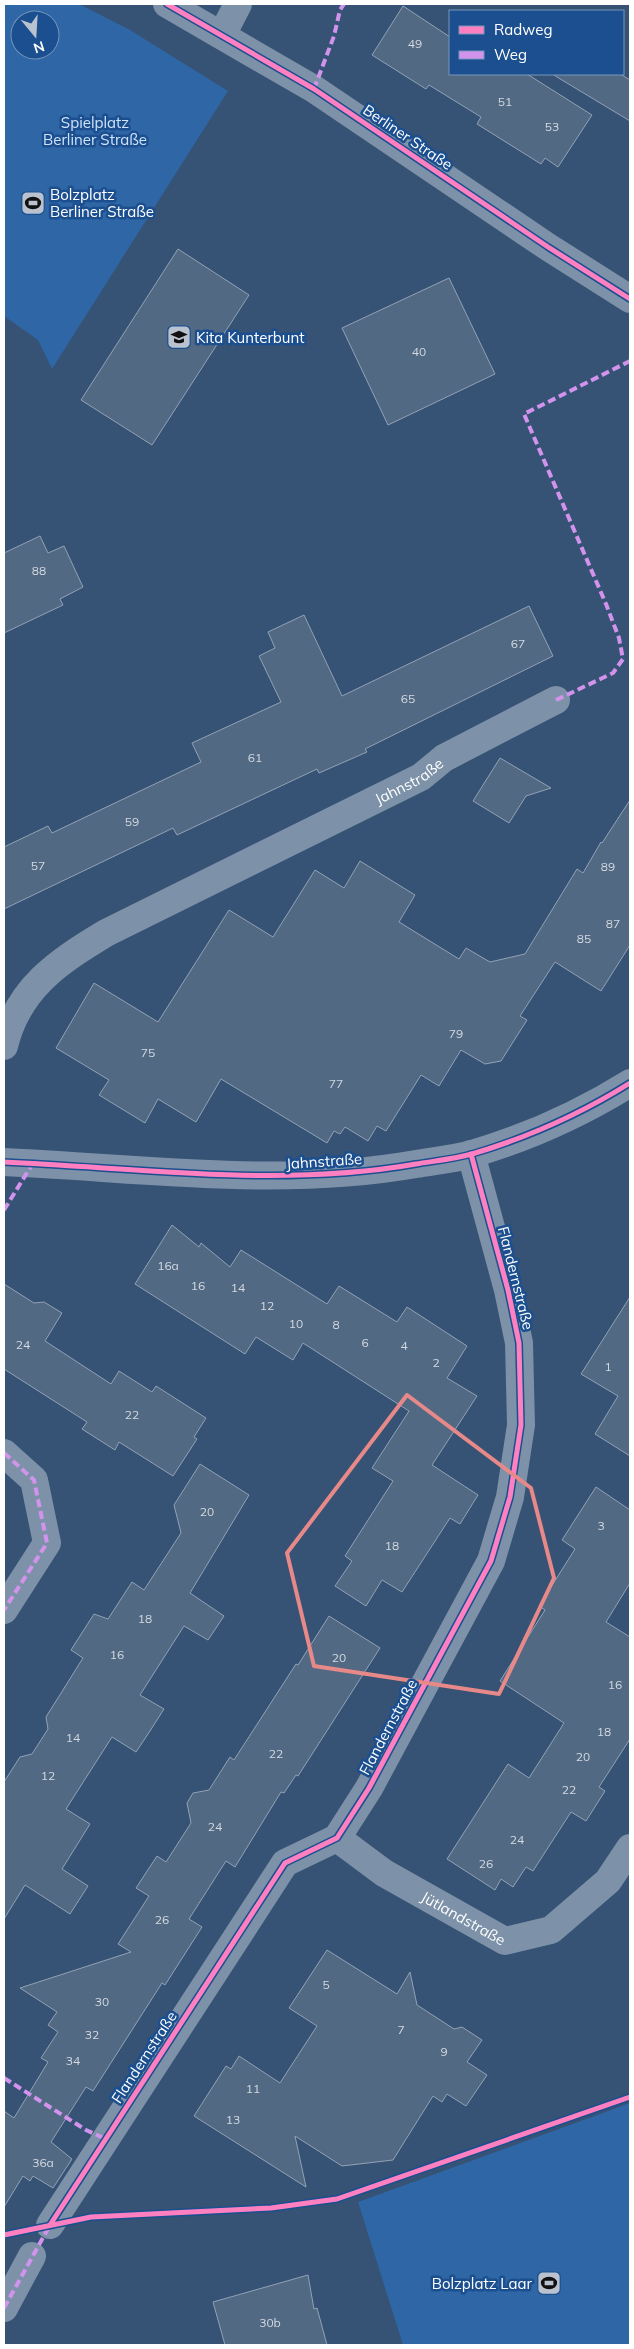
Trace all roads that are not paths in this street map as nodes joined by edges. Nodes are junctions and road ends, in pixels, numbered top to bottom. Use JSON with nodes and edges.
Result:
{"nodes":[{"id":1,"x":167,"y":4,"type":"edge"},
{"id":2,"x":238,"y":4,"type":"edge"},
{"id":3,"x":222,"y":36,"type":"junction"},
{"id":4,"x":630,"y":299,"type":"edge"},
{"id":5,"x":556,"y":700,"type":"dead end"},
{"id":6,"x":4,"y":1046,"type":"edge"},
{"id":7,"x":630,"y":1083,"type":"edge"},
{"id":8,"x":471,"y":1154,"type":"junction"},
{"id":9,"x":4,"y":1162,"type":"edge"},
{"id":10,"x":4,"y":1453,"type":"edge"},
{"id":11,"x":4,"y":1610,"type":"edge"},
{"id":12,"x":337,"y":1838,"type":"junction"},
{"id":13,"x":630,"y":1848,"type":"edge"},
{"id":14,"x":50,"y":2225,"type":"dead end"},
{"id":15,"x":32,"y":2256,"type":"dead end"},
{"id":16,"x":4,"y":2308,"type":"edge"}],
"edges":[{"from":1,"to":3,"type":"street","name":"Berliner Straße"},
{"from":2,"to":3,"type":"street"},
{"from":3,"to":4,"type":"street","name":"Berliner Straße"},
{"from":5,"to":6,"type":"street","name":"Jahnstraße"},
{"from":7,"to":8,"type":"street","name":"Jahnstraße"},
{"from":8,"to":9,"type":"street","name":"Jahnstraße"},
{"from":8,"to":12,"type":"street","name":"Flandernstraße"},
{"from":10,"to":11,"type":"street"},
{"from":12,"to":13,"type":"street","name":"Jütlandstraße"},
{"from":12,"to":14,"type":"street","name":"Flandernstraße"},
{"from":15,"to":16,"type":"street"}]}
